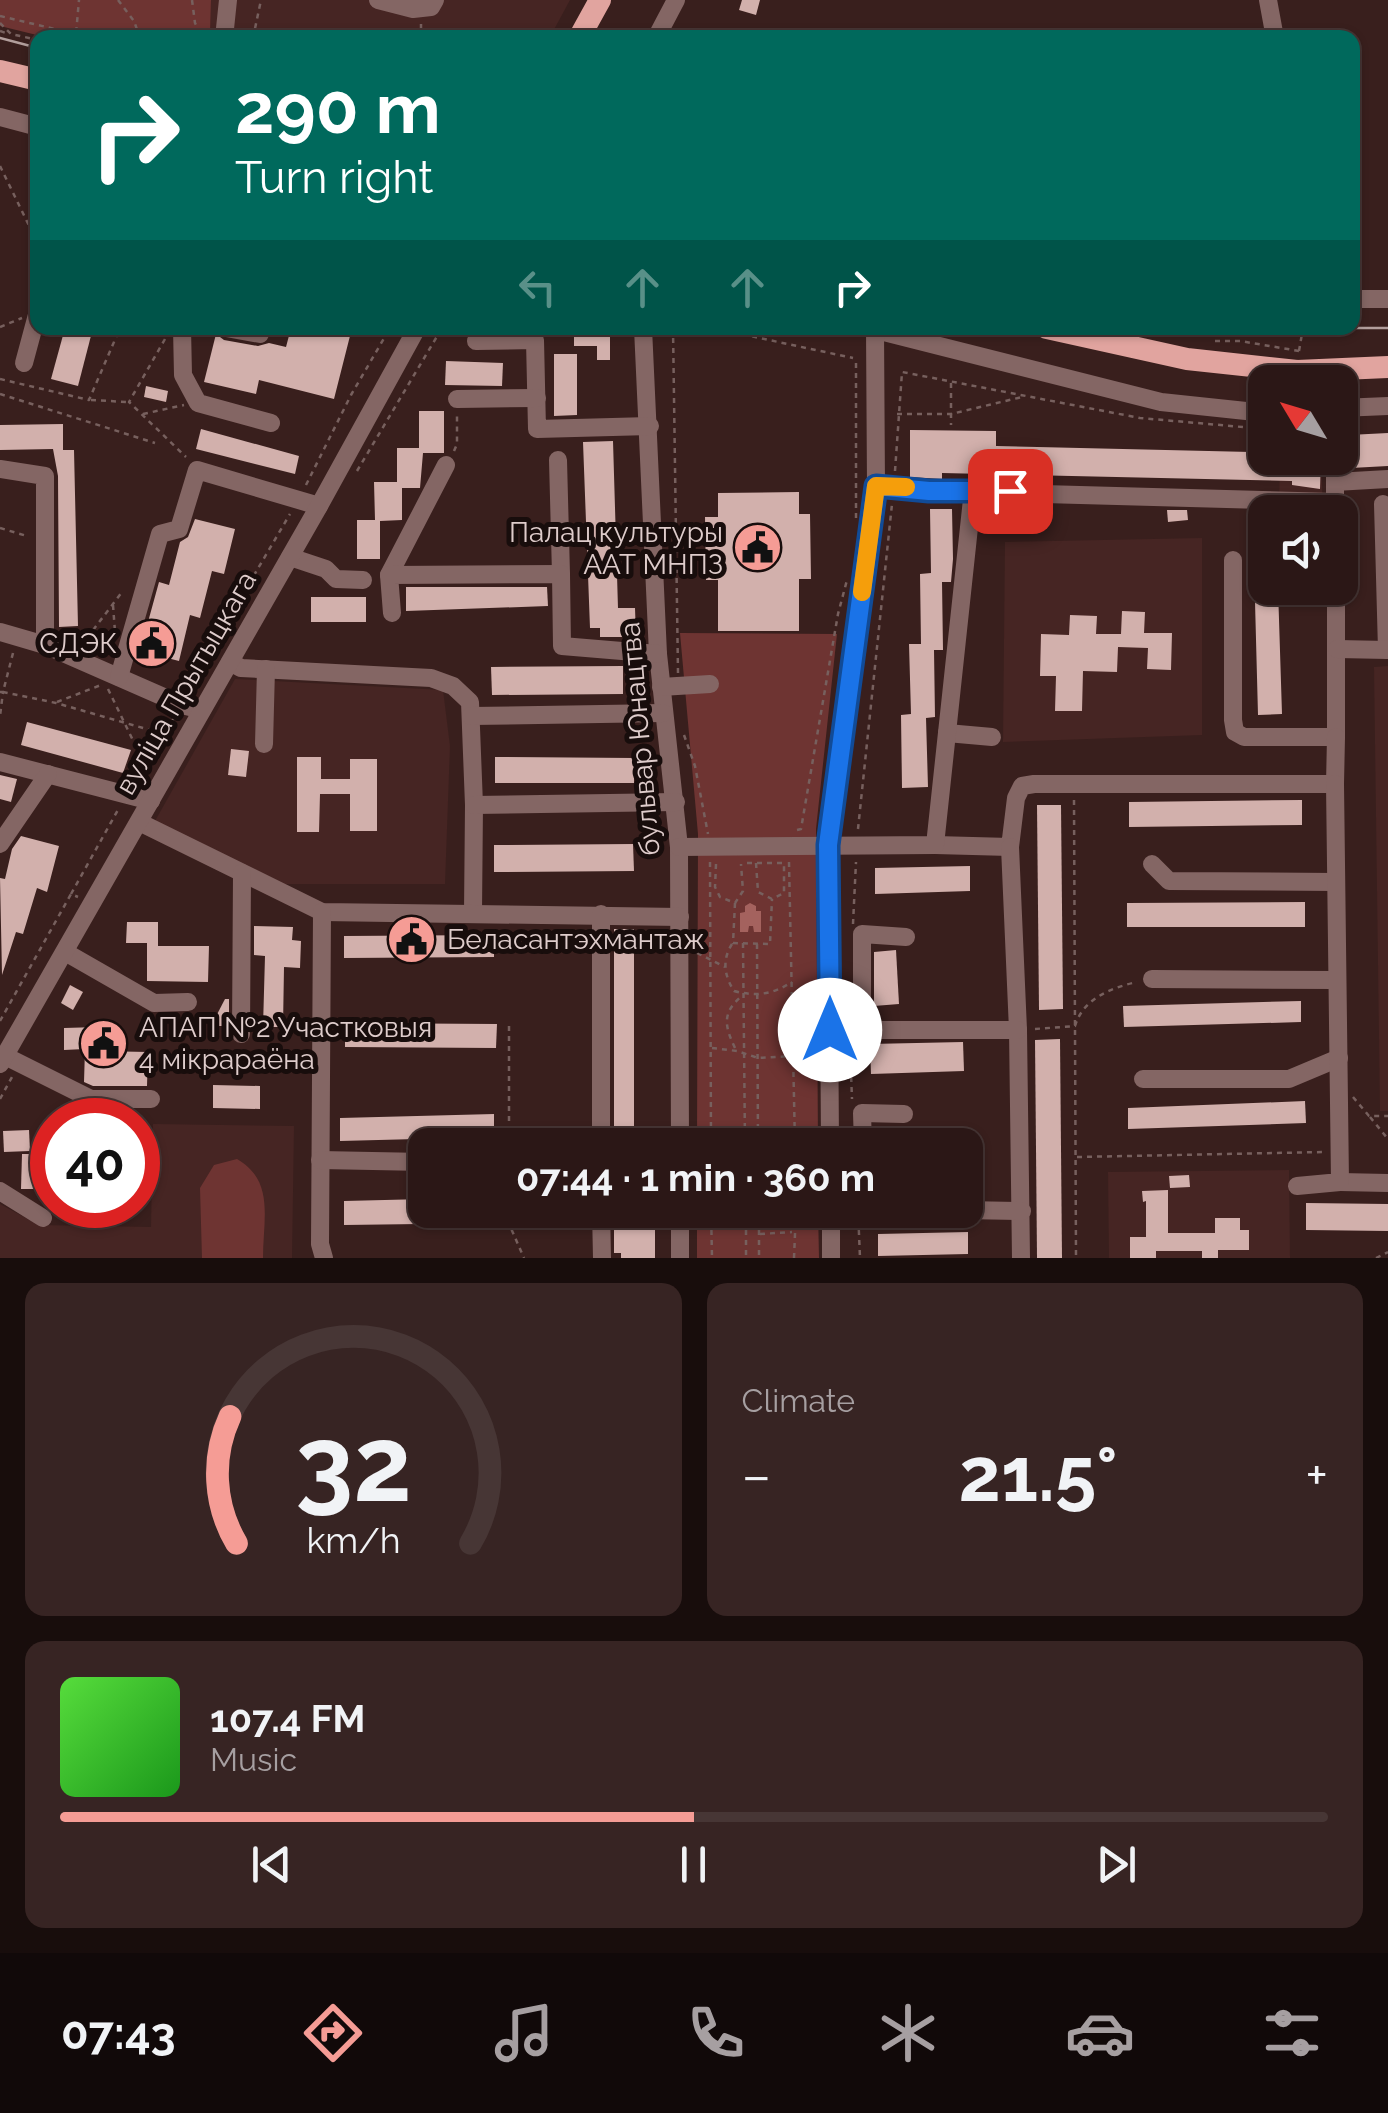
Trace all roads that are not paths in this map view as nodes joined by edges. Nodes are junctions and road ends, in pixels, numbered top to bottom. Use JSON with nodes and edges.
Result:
{"nodes":[{"id":1,"x":228,"y":0,"type":"edge"},
{"id":2,"x":378,"y":0,"type":"edge"},
{"id":3,"x":435,"y":0,"type":"edge"},
{"id":4,"x":600,"y":0,"type":"edge"},
{"id":5,"x":676,"y":0,"type":"edge"},
{"id":6,"x":1268,"y":0,"type":"edge"},
{"id":7,"x":225,"y":30,"type":"edge"},
{"id":8,"x":583,"y":30,"type":"edge"},
{"id":9,"x":660,"y":30,"type":"edge"},
{"id":10,"x":1274,"y":30,"type":"edge"},
{"id":11,"x":0,"y":72,"type":"edge"},
{"id":12,"x":30,"y":78,"type":"edge"},
{"id":13,"x":0,"y":117,"type":"edge"},
{"id":14,"x":30,"y":124,"type":"edge"},
{"id":15,"x":1360,"y":299,"type":"edge"},
{"id":16,"x":1388,"y":299,"type":"edge"},
{"id":17,"x":31,"y":335,"type":"edge"},
{"id":18,"x":182,"y":335,"type":"edge"},
{"id":19,"x":413,"y":335,"type":"edge"},
{"id":20,"x":644,"y":335,"type":"edge"},
{"id":21,"x":873,"y":335,"type":"edge"},
{"id":22,"x":899,"y":335,"type":"edge"},
{"id":23,"x":1080,"y":335,"type":"edge"},
{"id":24,"x":476,"y":341,"type":"dead end"},
{"id":25,"x":24,"y":364,"type":"dead end"},
{"id":26,"x":1248,"y":366,"type":"edge"},
{"id":27,"x":1388,"y":368,"type":"edge"},
{"id":28,"x":1358,"y":373,"type":"edge"},
{"id":29,"x":536,"y":398,"type":"junction"},
{"id":30,"x":458,"y":399,"type":"road end"},
{"id":31,"x":1388,"y":406,"type":"edge"},
{"id":32,"x":1248,"y":410,"type":"edge"},
{"id":33,"x":1358,"y":413,"type":"edge"},
{"id":34,"x":271,"y":424,"type":"dead end"},
{"id":35,"x":650,"y":426,"type":"junction"},
{"id":36,"x":558,"y":460,"type":"dead end"},
{"id":37,"x":446,"y":464,"type":"road end"},
{"id":38,"x":0,"y":469,"type":"edge"},
{"id":39,"x":1335,"y":475,"type":"edge"},
{"id":40,"x":1388,"y":480,"type":"edge"},
{"id":41,"x":1335,"y":482,"type":"junction"},
{"id":42,"x":885,"y":486,"type":"junction"},
{"id":43,"x":973,"y":490,"type":"junction"},
{"id":44,"x":1335,"y":495,"type":"edge"},
{"id":45,"x":1248,"y":503,"type":"edge"},
{"id":46,"x":1383,"y":504,"type":"dead end"},
{"id":47,"x":320,"y":506,"type":"junction"},
{"id":48,"x":290,"y":557,"type":"junction"},
{"id":49,"x":1233,"y":560,"type":"dead end"},
{"id":50,"x":561,"y":574,"type":"junction"},
{"id":51,"x":389,"y":575,"type":"junction"},
{"id":52,"x":363,"y":580,"type":"dead end"},
{"id":53,"x":1337,"y":605,"type":"edge"},
{"id":54,"x":392,"y":613,"type":"dead end"},
{"id":55,"x":8,"y":635,"type":"edge"},
{"id":56,"x":45,"y":645,"type":"junction"},
{"id":57,"x":1338,"y":649,"type":"junction"},
{"id":58,"x":1388,"y":650,"type":"edge"},
{"id":59,"x":658,"y":654,"type":"junction"},
{"id":60,"x":230,"y":662,"type":"junction"},
{"id":61,"x":266,"y":669,"type":"junction"},
{"id":62,"x":112,"y":680,"type":"junction"},
{"id":63,"x":710,"y":684,"type":"dead end"},
{"id":64,"x":669,"y":686,"type":"junction"},
{"id":65,"x":202,"y":710,"type":"junction"},
{"id":66,"x":663,"y":712,"type":"junction"},
{"id":67,"x":470,"y":716,"type":"junction"},
{"id":68,"x":948,"y":733,"type":"junction"},
{"id":69,"x":992,"y":737,"type":"dead end"},
{"id":70,"x":1336,"y":738,"type":"junction"},
{"id":71,"x":264,"y":744,"type":"dead end"},
{"id":72,"x":0,"y":762,"type":"edge"},
{"id":73,"x":48,"y":774,"type":"junction"},
{"id":74,"x":1335,"y":784,"type":"junction"},
{"id":75,"x":151,"y":801,"type":"junction"},
{"id":76,"x":676,"y":802,"type":"junction"},
{"id":77,"x":474,"y":805,"type":"junction"},
{"id":78,"x":139,"y":822,"type":"junction"},
{"id":79,"x":0,"y":844,"type":"edge"},
{"id":80,"x":828,"y":845,"type":"junction"},
{"id":81,"x":936,"y":845,"type":"junction"},
{"id":82,"x":679,"y":847,"type":"junction"},
{"id":83,"x":1010,"y":847,"type":"junction"},
{"id":84,"x":1152,"y":864,"type":"dead end"},
{"id":85,"x":242,"y":873,"type":"junction"},
{"id":86,"x":1336,"y":882,"type":"junction"},
{"id":87,"x":322,"y":912,"type":"junction"},
{"id":88,"x":472,"y":912,"type":"junction"},
{"id":89,"x":601,"y":914,"type":"junction"},
{"id":90,"x":680,"y":918,"type":"junction"},
{"id":91,"x":906,"y":937,"type":"dead end"},
{"id":92,"x":65,"y":952,"type":"junction"},
{"id":93,"x":1152,"y":979,"type":"road end"},
{"id":94,"x":1337,"y":980,"type":"junction"},
{"id":95,"x":188,"y":1002,"type":"dead end"},
{"id":96,"x":847,"y":1030,"type":"junction"},
{"id":97,"x":1018,"y":1030,"type":"junction"},
{"id":98,"x":241,"y":1034,"type":"dead end"},
{"id":99,"x":1338,"y":1058,"type":"junction"},
{"id":100,"x":2,"y":1060,"type":"edge"},
{"id":101,"x":1143,"y":1079,"type":"dead end"},
{"id":102,"x":88,"y":1098,"type":"edge"},
{"id":103,"x":904,"y":1114,"type":"dead end"},
{"id":104,"x":601,"y":1128,"type":"edge"},
{"id":105,"x":680,"y":1128,"type":"edge"},
{"id":106,"x":833,"y":1128,"type":"edge"},
{"id":107,"x":862,"y":1128,"type":"edge"},
{"id":108,"x":320,"y":1160,"type":"junction"},
{"id":109,"x":408,"y":1162,"type":"edge"},
{"id":110,"x":1340,"y":1182,"type":"junction"},
{"id":111,"x":1388,"y":1183,"type":"edge"},
{"id":112,"x":1297,"y":1186,"type":"dead end"},
{"id":113,"x":0,"y":1191,"type":"edge"},
{"id":114,"x":30,"y":1209,"type":"edge"},
{"id":115,"x":983,"y":1210,"type":"edge"},
{"id":116,"x":1022,"y":1210,"type":"junction"},
{"id":117,"x":602,"y":1228,"type":"edge"},
{"id":118,"x":680,"y":1228,"type":"edge"},
{"id":119,"x":831,"y":1228,"type":"edge"},
{"id":120,"x":324,"y":1258,"type":"edge"},
{"id":121,"x":602,"y":1258,"type":"edge"},
{"id":122,"x":680,"y":1258,"type":"edge"},
{"id":123,"x":831,"y":1258,"type":"edge"},
{"id":124,"x":1022,"y":1258,"type":"edge"}],
"edges":[{"from":1,"to":7,"type":"street"},
{"from":2,"to":3,"type":"street"},
{"from":4,"to":8,"type":"main road"},
{"from":5,"to":9,"type":"street"},
{"from":6,"to":10,"type":"street"},
{"from":11,"to":12,"type":"main road"},
{"from":13,"to":14,"type":"street"},
{"from":15,"to":16,"type":"street"},
{"from":17,"to":25,"type":"street"},
{"from":18,"to":34,"type":"street"},
{"from":19,"to":47,"type":"street","name":"вуліца Прытыцкага"},
{"from":20,"to":35,"type":"street","name":"бульвар Юнацтва"},
{"from":21,"to":42,"type":"street"},
{"from":22,"to":32,"type":"street"},
{"from":23,"to":26,"type":"main road"},
{"from":24,"to":29,"type":"street"},
{"from":27,"to":28,"type":"main road"},
{"from":29,"to":30,"type":"street"},
{"from":29,"to":35,"type":"street"},
{"from":31,"to":33,"type":"street"},
{"from":35,"to":59,"type":"street","name":"бульвар Юнацтва"},
{"from":36,"to":50,"type":"street"},
{"from":37,"to":51,"type":"street"},
{"from":38,"to":56,"type":"street"},
{"from":39,"to":41,"type":"street"},
{"from":40,"to":41,"type":"street"},
{"from":41,"to":44,"type":"street"},
{"from":42,"to":43,"type":"street"},
{"from":42,"to":80,"type":"street"},
{"from":43,"to":45,"type":"street"},
{"from":43,"to":68,"type":"street"},
{"from":46,"to":58,"type":"street"},
{"from":47,"to":48,"type":"street","name":"вуліца Прытыцкага"},
{"from":47,"to":62,"type":"street"},
{"from":48,"to":52,"type":"street"},
{"from":48,"to":60,"type":"street","name":"вуліца Прытыцкага"},
{"from":49,"to":70,"type":"street"},
{"from":50,"to":51,"type":"street"},
{"from":50,"to":59,"type":"street"},
{"from":51,"to":54,"type":"street"},
{"from":53,"to":57,"type":"street"},
{"from":55,"to":56,"type":"street"},
{"from":56,"to":62,"type":"street"},
{"from":57,"to":58,"type":"street"},
{"from":57,"to":70,"type":"street"},
{"from":59,"to":64,"type":"street","name":"бульвар Юнацтва"},
{"from":60,"to":61,"type":"street"},
{"from":60,"to":65,"type":"street","name":"вуліца Прытыцкага"},
{"from":61,"to":67,"type":"street"},
{"from":61,"to":71,"type":"street"},
{"from":62,"to":65,"type":"street"},
{"from":63,"to":64,"type":"street"},
{"from":64,"to":66,"type":"street","name":"бульвар Юнацтва"},
{"from":65,"to":75,"type":"street","name":"вуліца Прытыцкага"},
{"from":66,"to":67,"type":"street"},
{"from":66,"to":76,"type":"street","name":"бульвар Юнацтва"},
{"from":67,"to":77,"type":"street"},
{"from":68,"to":69,"type":"street"},
{"from":68,"to":81,"type":"street"},
{"from":70,"to":74,"type":"street"},
{"from":72,"to":73,"type":"street"},
{"from":73,"to":75,"type":"street"},
{"from":73,"to":79,"type":"street"},
{"from":74,"to":83,"type":"street"},
{"from":74,"to":86,"type":"street"},
{"from":75,"to":78,"type":"street","name":"вуліца Прытыцкага"},
{"from":76,"to":77,"type":"street"},
{"from":76,"to":82,"type":"street","name":"бульвар Юнацтва"},
{"from":77,"to":88,"type":"street"},
{"from":78,"to":85,"type":"street"},
{"from":78,"to":92,"type":"street","name":"вуліца Прытыцкага"},
{"from":80,"to":81,"type":"street"},
{"from":80,"to":82,"type":"street"},
{"from":80,"to":96,"type":"street"},
{"from":81,"to":83,"type":"street"},
{"from":82,"to":90,"type":"street","name":"бульвар Юнацтва"},
{"from":83,"to":97,"type":"street"},
{"from":84,"to":86,"type":"street"},
{"from":85,"to":87,"type":"street"},
{"from":85,"to":98,"type":"street"},
{"from":86,"to":94,"type":"street"},
{"from":87,"to":88,"type":"street"},
{"from":87,"to":108,"type":"street"},
{"from":88,"to":89,"type":"street"},
{"from":89,"to":90,"type":"street"},
{"from":89,"to":104,"type":"street"},
{"from":90,"to":105,"type":"street","name":"бульвар Юнацтва"},
{"from":91,"to":96,"type":"street"},
{"from":92,"to":95,"type":"street"},
{"from":92,"to":100,"type":"street","name":"вуліца Прытыцкага"},
{"from":93,"to":94,"type":"street"},
{"from":94,"to":99,"type":"street"},
{"from":96,"to":97,"type":"street"},
{"from":96,"to":106,"type":"street"},
{"from":97,"to":116,"type":"street"},
{"from":99,"to":101,"type":"street"},
{"from":99,"to":110,"type":"street"},
{"from":100,"to":102,"type":"street"},
{"from":103,"to":107,"type":"street"},
{"from":108,"to":109,"type":"street"},
{"from":108,"to":120,"type":"street"},
{"from":110,"to":111,"type":"street"},
{"from":110,"to":112,"type":"street"},
{"from":113,"to":114,"type":"street"},
{"from":115,"to":116,"type":"street"},
{"from":116,"to":124,"type":"street"},
{"from":117,"to":121,"type":"street"},
{"from":118,"to":122,"type":"street"},
{"from":119,"to":123,"type":"street"}]}
